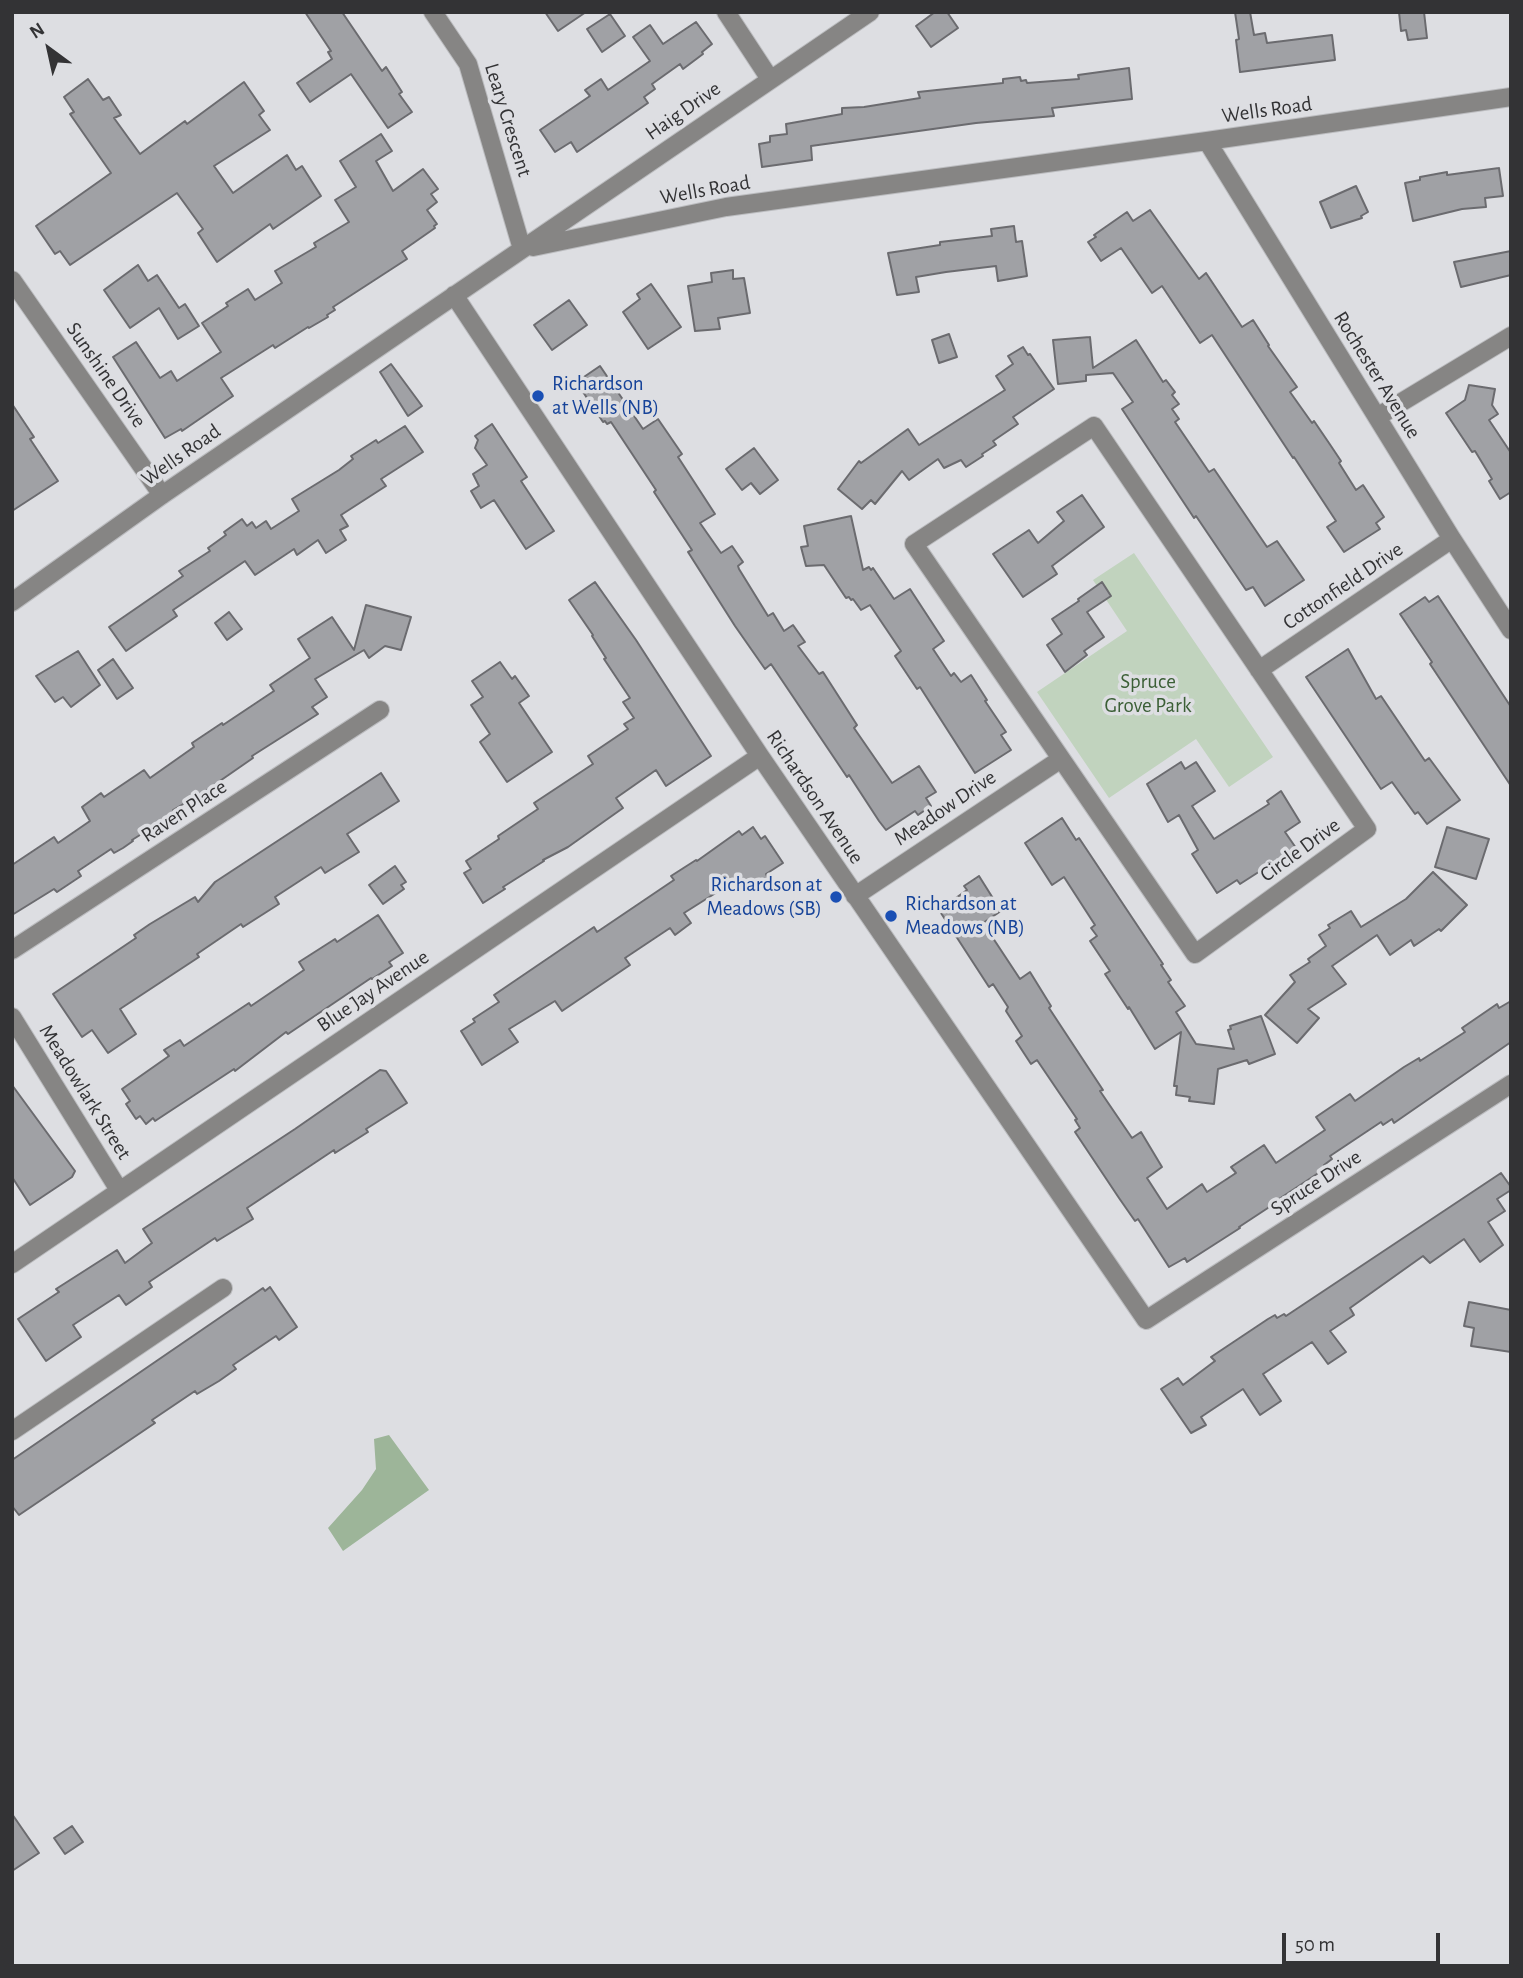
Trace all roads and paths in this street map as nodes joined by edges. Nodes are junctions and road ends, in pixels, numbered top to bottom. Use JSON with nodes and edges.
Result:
{"nodes":[{"id":1,"x":433,"y":12,"type":"edge"},
{"id":2,"x":726,"y":12,"type":"edge"},
{"id":3,"x":870,"y":12,"type":"edge"},
{"id":4,"x":770,"y":79,"type":"junction"},
{"id":5,"x":1511,"y":97,"type":"edge"},
{"id":6,"x":1207,"y":141,"type":"junction"},
{"id":7,"x":522,"y":249,"type":"junction"},
{"id":8,"x":12,"y":280,"type":"edge"},
{"id":9,"x":454,"y":295,"type":"junction"},
{"id":10,"x":1511,"y":336,"type":"edge"},
{"id":11,"x":1377,"y":417,"type":"junction"},
{"id":12,"x":162,"y":495,"type":"junction"},
{"id":13,"x":1452,"y":540,"type":"junction"},
{"id":14,"x":12,"y":602,"type":"edge"},
{"id":15,"x":1511,"y":630,"type":"edge"},
{"id":16,"x":1259,"y":670,"type":"junction"},
{"id":17,"x":380,"y":710,"type":"dead end"},
{"id":18,"x":760,"y":756,"type":"junction"},
{"id":19,"x":1061,"y":759,"type":"junction"},
{"id":20,"x":855,"y":896,"type":"junction"},
{"id":21,"x":12,"y":950,"type":"edge"},
{"id":22,"x":12,"y":1017,"type":"edge"},
{"id":23,"x":1511,"y":1084,"type":"edge"},
{"id":24,"x":119,"y":1190,"type":"junction"},
{"id":25,"x":12,"y":1264,"type":"edge"},
{"id":26,"x":223,"y":1288,"type":"dead end"},
{"id":27,"x":1146,"y":1320,"type":"joint"},
{"id":28,"x":12,"y":1431,"type":"edge"}],
"edges":[{"from":1,"to":7,"type":"street","name":"Leary Crescent"},
{"from":2,"to":4,"type":"street"},
{"from":3,"to":4,"type":"street","name":"Haig Drive"},
{"from":4,"to":7,"type":"street","name":"Haig Drive"},
{"from":5,"to":6,"type":"street","name":"Wells Road"},
{"from":6,"to":7,"type":"street","name":"Wells Road"},
{"from":6,"to":11,"type":"street","name":"Rochester Avenue"},
{"from":7,"to":9,"type":"street","name":"Wells Road"},
{"from":8,"to":12,"type":"street","name":"Sunshine Drive"},
{"from":9,"to":12,"type":"street","name":"Wells Road"},
{"from":9,"to":18,"type":"street","name":"Richardson Avenue"},
{"from":10,"to":11,"type":"street"},
{"from":11,"to":13,"type":"street","name":"Rochester Avenue"},
{"from":12,"to":14,"type":"street","name":"Wells Road"},
{"from":13,"to":15,"type":"street","name":"Rochester Avenue"},
{"from":13,"to":16,"type":"street","name":"Cottonfield Drive"},
{"from":16,"to":19,"type":"street","name":"Circle Drive"},
{"from":16,"to":19,"type":"street","name":"Circle Drive"},
{"from":17,"to":21,"type":"street","name":"Raven Place"},
{"from":18,"to":20,"type":"street","name":"Richardson Avenue"},
{"from":18,"to":24,"type":"street","name":"Blue Jay Avenue"},
{"from":19,"to":20,"type":"street","name":"Meadow Drive"},
{"from":20,"to":27,"type":"street","name":"Richardson Avenue"},
{"from":22,"to":24,"type":"street","name":"Meadowlark Street"},
{"from":23,"to":27,"type":"street","name":"Spruce Drive"},
{"from":24,"to":25,"type":"street","name":"Blue Jay Avenue"},
{"from":26,"to":28,"type":"street"}]}
